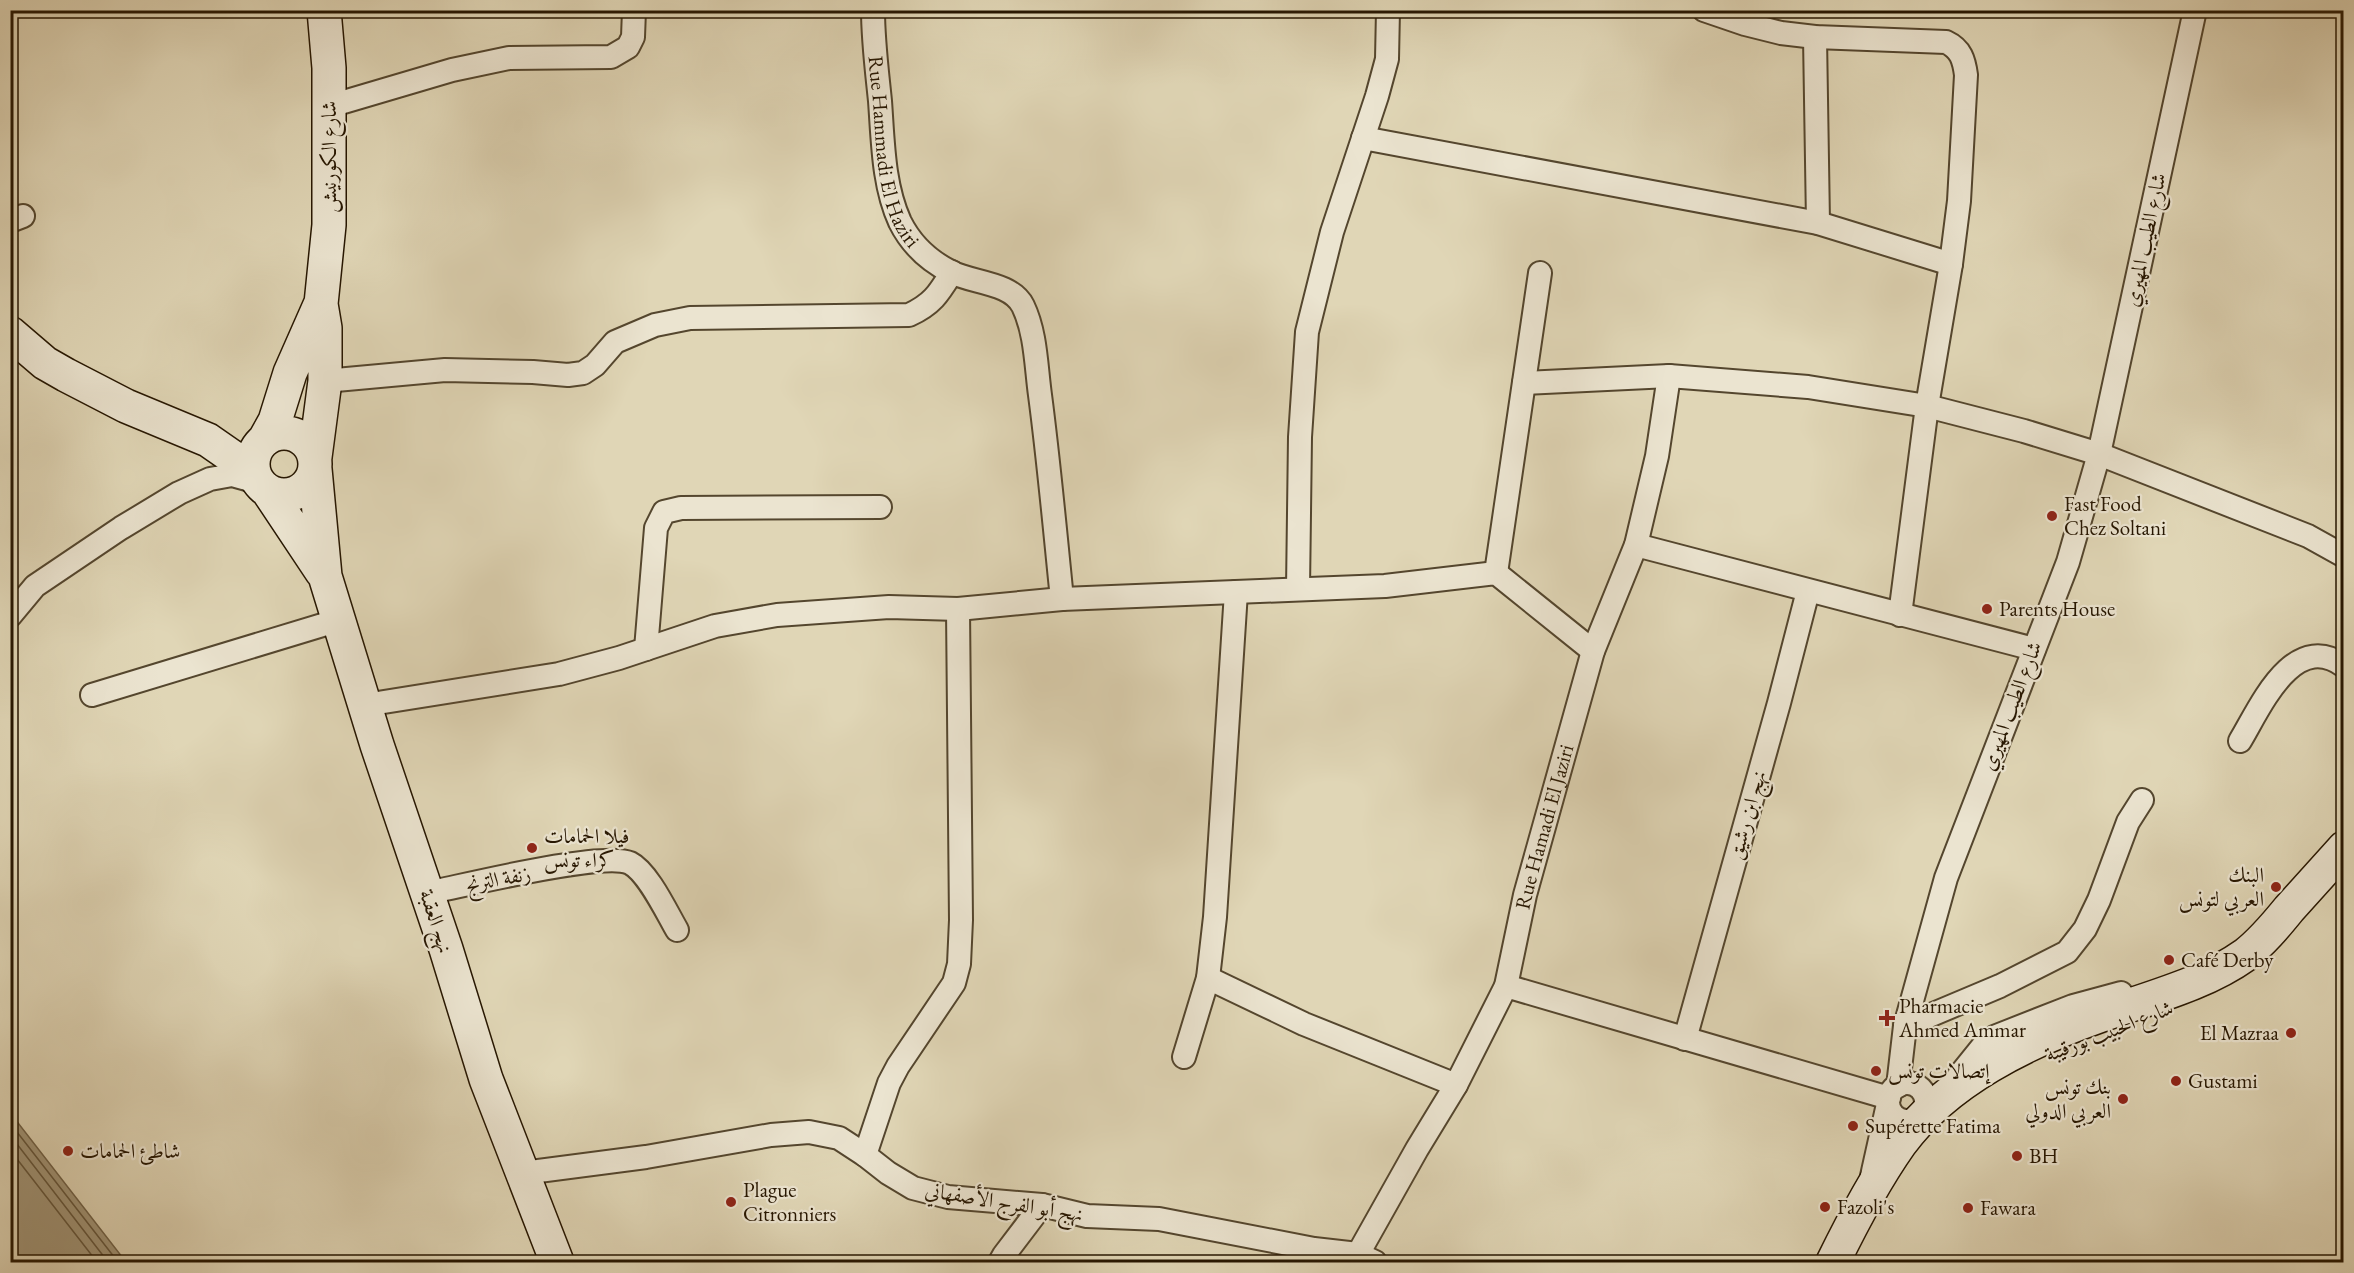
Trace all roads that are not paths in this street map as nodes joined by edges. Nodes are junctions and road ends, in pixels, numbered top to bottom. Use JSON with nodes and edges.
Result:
{"nodes":[{"id":1,"x":324,"y":10,"type":"edge"},
{"id":2,"x":634,"y":10,"type":"edge"},
{"id":3,"x":873,"y":10,"type":"edge"},
{"id":4,"x":1388,"y":10,"type":"edge"},
{"id":5,"x":1704,"y":10,"type":"edge"},
{"id":6,"x":2195,"y":10,"type":"edge"},
{"id":7,"x":1815,"y":37,"type":"junction"},
{"id":8,"x":330,"y":106,"type":"junction"},
{"id":9,"x":1363,"y":138,"type":"junction"},
{"id":10,"x":1818,"y":223,"type":"junction"},
{"id":11,"x":1951,"y":264,"type":"junction"},
{"id":12,"x":952,"y":272,"type":"junction"},
{"id":13,"x":1540,"y":273,"type":"dead end"},
{"id":14,"x":321,"y":304,"type":"junction"},
{"id":15,"x":10,"y":333,"type":"edge"},
{"id":16,"x":1669,"y":376,"type":"junction"},
{"id":17,"x":325,"y":381,"type":"junction"},
{"id":18,"x":1524,"y":383,"type":"junction"},
{"id":19,"x":1927,"y":406,"type":"junction"},
{"id":20,"x":2099,"y":454,"type":"junction"},
{"id":21,"x":315,"y":463,"type":"junction"},
{"id":22,"x":261,"y":466,"type":"junction"},
{"id":23,"x":880,"y":507,"type":"dead end"},
{"id":24,"x":1636,"y":545,"type":"junction"},
{"id":25,"x":2343,"y":556,"type":"edge"},
{"id":26,"x":1496,"y":573,"type":"junction"},
{"id":27,"x":325,"y":576,"type":"junction"},
{"id":28,"x":1298,"y":589,"type":"junction"},
{"id":29,"x":1808,"y":591,"type":"junction"},
{"id":30,"x":1236,"y":592,"type":"junction"},
{"id":31,"x":1062,"y":599,"type":"junction"},
{"id":32,"x":958,"y":609,"type":"junction"},
{"id":33,"x":1900,"y":615,"type":"junction"},
{"id":34,"x":10,"y":616,"type":"edge"},
{"id":35,"x":339,"y":620,"type":"junction"},
{"id":36,"x":646,"y":649,"type":"junction"},
{"id":37,"x":2034,"y":649,"type":"junction"},
{"id":38,"x":1593,"y":651,"type":"junction"},
{"id":39,"x":2343,"y":666,"type":"edge"},
{"id":40,"x":92,"y":695,"type":"dead end"},
{"id":41,"x":365,"y":705,"type":"junction"},
{"id":42,"x":2240,"y":741,"type":"dead end"},
{"id":43,"x":2142,"y":800,"type":"dead end"},
{"id":44,"x":2343,"y":828,"type":"edge"},
{"id":45,"x":2343,"y":848,"type":"edge"},
{"id":46,"x":2343,"y":871,"type":"edge"},
{"id":47,"x":427,"y":893,"type":"junction"},
{"id":48,"x":677,"y":930,"type":"dead end"},
{"id":49,"x":2268,"y":937,"type":"junction"},
{"id":50,"x":1208,"y":978,"type":"junction"},
{"id":51,"x":1506,"y":986,"type":"junction"},
{"id":52,"x":1905,"y":1026,"type":"junction"},
{"id":53,"x":1685,"y":1039,"type":"junction"},
{"id":54,"x":1184,"y":1057,"type":"dead end"},
{"id":55,"x":1456,"y":1085,"type":"junction"},
{"id":56,"x":1892,"y":1096,"type":"junction"},
{"id":57,"x":1931,"y":1115,"type":"junction"},
{"id":58,"x":865,"y":1155,"type":"junction"},
{"id":59,"x":523,"y":1173,"type":"junction"},
{"id":60,"x":1867,"y":1196,"type":"junction"},
{"id":61,"x":1042,"y":1205,"type":"junction"},
{"id":62,"x":1366,"y":1258,"type":"edge"},
{"id":63,"x":557,"y":1263,"type":"edge"},
{"id":64,"x":1000,"y":1263,"type":"edge"},
{"id":65,"x":1833,"y":1263,"type":"edge"},
{"id":66,"x":1850,"y":1263,"type":"edge"}],
"edges":[{"from":1,"to":8,"type":"street","name":"شارع الكورنيش"},
{"from":2,"to":8,"type":"street"},
{"from":3,"to":12,"type":"street","name":"Rue Hammadi El Haziri"},
{"from":4,"to":9,"type":"street"},
{"from":5,"to":7,"type":"street"},
{"from":6,"to":20,"type":"street","name":"شارع الطيب المهيري"},
{"from":7,"to":10,"type":"street"},
{"from":7,"to":11,"type":"street"},
{"from":8,"to":14,"type":"street","name":"شارع الكورنيش"},
{"from":9,"to":10,"type":"street"},
{"from":9,"to":28,"type":"street"},
{"from":10,"to":11,"type":"street"},
{"from":11,"to":19,"type":"street"},
{"from":12,"to":17,"type":"street"},
{"from":12,"to":31,"type":"street","name":"Rue Hammadi El Haziri"},
{"from":13,"to":18,"type":"street"},
{"from":14,"to":17,"type":"street"},
{"from":14,"to":22,"type":"street"},
{"from":15,"to":22,"type":"street"},
{"from":16,"to":18,"type":"street"},
{"from":16,"to":19,"type":"street"},
{"from":16,"to":24,"type":"street","name":"Rue Hamadi El Jaziri"},
{"from":17,"to":21,"type":"street"},
{"from":18,"to":26,"type":"street"},
{"from":19,"to":20,"type":"street"},
{"from":19,"to":33,"type":"street"},
{"from":20,"to":25,"type":"street"},
{"from":20,"to":37,"type":"street","name":"شارع الطيب المهيري"},
{"from":21,"to":22,"type":"street"},
{"from":21,"to":22,"type":"street"},
{"from":21,"to":27,"type":"street"},
{"from":22,"to":27,"type":"street"},
{"from":22,"to":34,"type":"street"},
{"from":23,"to":36,"type":"street"},
{"from":24,"to":29,"type":"street"},
{"from":24,"to":38,"type":"street","name":"Rue Hamadi El Jaziri"},
{"from":26,"to":28,"type":"street"},
{"from":26,"to":38,"type":"street"},
{"from":27,"to":35,"type":"street","name":"نهج العقبة"},
{"from":28,"to":30,"type":"street"},
{"from":29,"to":33,"type":"street"},
{"from":29,"to":53,"type":"street","name":"نهج ابن رشيق"},
{"from":30,"to":31,"type":"street"},
{"from":30,"to":50,"type":"street"},
{"from":31,"to":32,"type":"street"},
{"from":32,"to":36,"type":"street"},
{"from":32,"to":58,"type":"street"},
{"from":33,"to":37,"type":"street"},
{"from":35,"to":40,"type":"street"},
{"from":35,"to":41,"type":"street","name":"نهج العقبة"},
{"from":36,"to":41,"type":"street"},
{"from":37,"to":52,"type":"street","name":"شارع الطيب المهيري"},
{"from":38,"to":51,"type":"street","name":"Rue Hamadi El Jaziri"},
{"from":39,"to":42,"type":"street"},
{"from":41,"to":47,"type":"street","name":"نهج العقبة"},
{"from":43,"to":52,"type":"street"},
{"from":44,"to":49,"type":"street","name":"شارع الحبيب بورقيبة"},
{"from":45,"to":49,"type":"street","name":"شارع الحبيب بورقيبة"},
{"from":46,"to":49,"type":"street","name":"شارع الحبيب بورقيبة"},
{"from":47,"to":48,"type":"street","name":"زنفة الترنج"},
{"from":47,"to":59,"type":"street","name":"نهج العقبة"},
{"from":49,"to":57,"type":"street","name":"شارع الحبيب بورقيبة"},
{"from":50,"to":54,"type":"street"},
{"from":50,"to":55,"type":"street"},
{"from":51,"to":53,"type":"street"},
{"from":51,"to":55,"type":"street","name":"Rue Hamadi El Jaziri"},
{"from":52,"to":56,"type":"street","name":"شارع الطيب المهيري"},
{"from":53,"to":56,"type":"street"},
{"from":55,"to":62,"type":"street","name":"Rue Hamadi El Jaziri"},
{"from":56,"to":57,"type":"street"},
{"from":56,"to":57,"type":"street"},
{"from":56,"to":60,"type":"street","name":"شارع الحبيب بورقيبة"},
{"from":57,"to":60,"type":"street","name":"شارع الحبيب بورقيبة"},
{"from":57,"to":66,"type":"street","name":"شارع الحبيب بورقيبة"},
{"from":58,"to":59,"type":"street","name":"نهج أبو الفرج الأصفهاني"},
{"from":58,"to":61,"type":"street","name":"نهج أبو الفرج الأصفهاني"},
{"from":59,"to":63,"type":"street","name":"نهج العقبة"},
{"from":60,"to":65,"type":"street","name":"شارع الحبيب بورقيبة"},
{"from":61,"to":62,"type":"street","name":"نهج أبو الفرج الأصفهاني"},
{"from":61,"to":64,"type":"street"}]}
